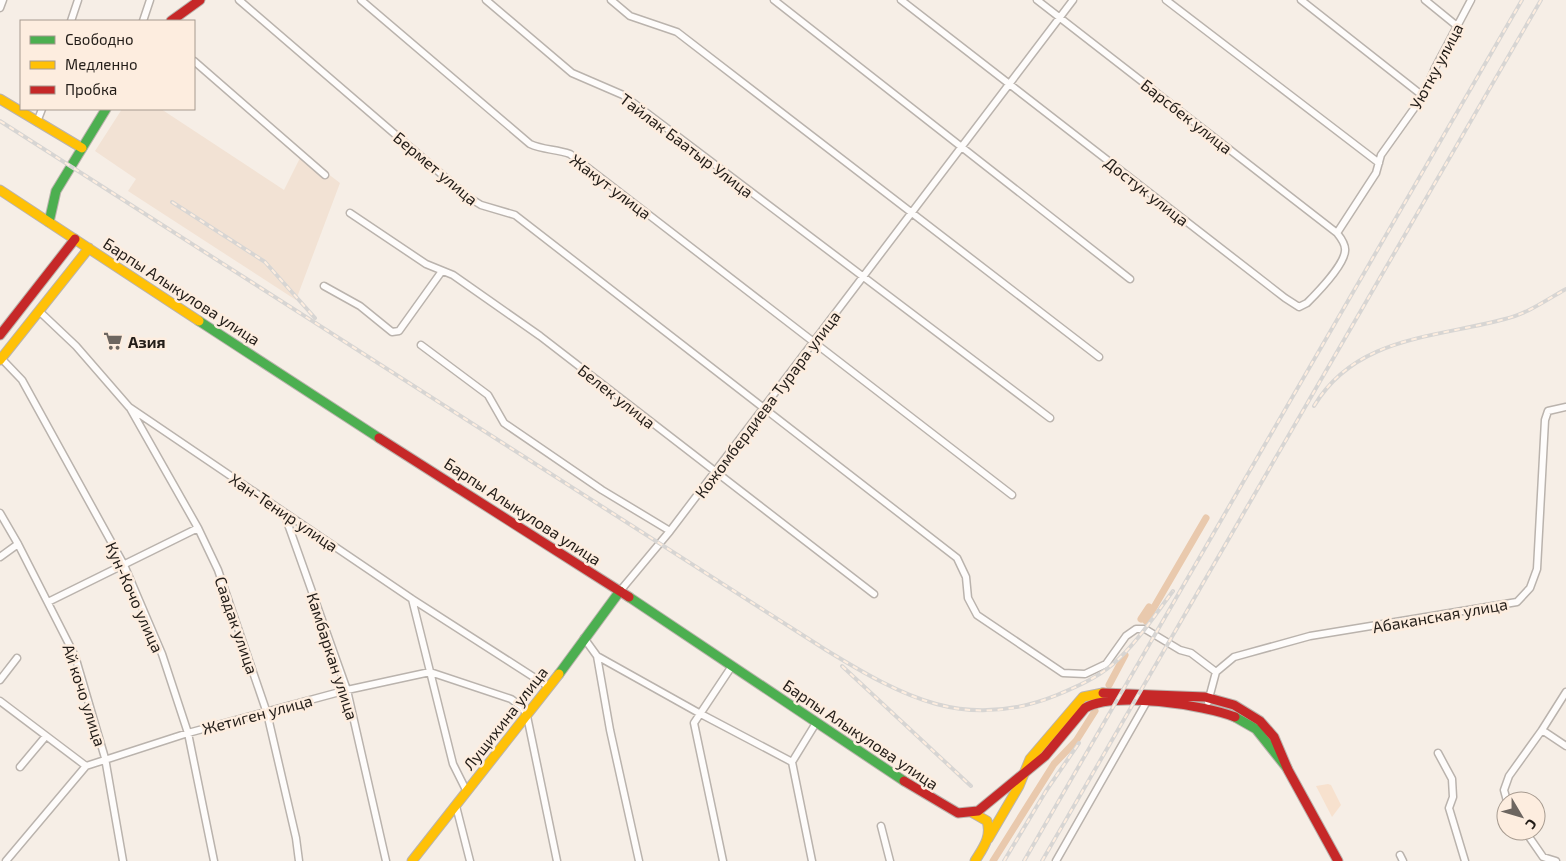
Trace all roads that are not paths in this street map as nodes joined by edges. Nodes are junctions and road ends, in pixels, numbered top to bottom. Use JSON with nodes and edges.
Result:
{"nodes":[{"id":1,"x":3,"y":0,"type":"edge"},
{"id":2,"x":78,"y":0,"type":"edge"},
{"id":3,"x":150,"y":0,"type":"edge"},
{"id":4,"x":200,"y":0,"type":"edge"},
{"id":5,"x":239,"y":0,"type":"edge"},
{"id":6,"x":361,"y":0,"type":"edge"},
{"id":7,"x":486,"y":0,"type":"edge"},
{"id":8,"x":610,"y":0,"type":"edge"},
{"id":9,"x":774,"y":0,"type":"edge"},
{"id":10,"x":901,"y":0,"type":"edge"},
{"id":11,"x":1036,"y":0,"type":"edge"},
{"id":12,"x":1074,"y":0,"type":"edge"},
{"id":13,"x":1166,"y":0,"type":"edge"},
{"id":14,"x":1301,"y":0,"type":"edge"},
{"id":15,"x":1425,"y":0,"type":"edge"},
{"id":16,"x":1471,"y":0,"type":"edge"},
{"id":17,"x":0,"y":8,"type":"edge"},
{"id":18,"x":1060,"y":18,"type":"junction"},
{"id":19,"x":71,"y":20,"type":"edge"},
{"id":20,"x":143,"y":20,"type":"edge"},
{"id":21,"x":172,"y":20,"type":"edge"},
{"id":22,"x":1458,"y":26,"type":"junction"},
{"id":23,"x":195,"y":63,"type":"edge"},
{"id":24,"x":1010,"y":84,"type":"junction"},
{"id":25,"x":1423,"y":96,"type":"junction"},
{"id":26,"x":0,"y":99,"type":"edge"},
{"id":27,"x":42,"y":110,"type":"edge"},
{"id":28,"x":105,"y":110,"type":"edge"},
{"id":29,"x":37,"y":122,"type":"junction"},
{"id":30,"x":82,"y":148,"type":"junction"},
{"id":31,"x":961,"y":148,"type":"junction"},
{"id":32,"x":1379,"y":163,"type":"junction"},
{"id":33,"x":325,"y":175,"type":"dead end"},
{"id":34,"x":0,"y":190,"type":"edge"},
{"id":35,"x":350,"y":213,"type":"dead end"},
{"id":36,"x":911,"y":214,"type":"junction"},
{"id":37,"x":49,"y":222,"type":"junction"},
{"id":38,"x":1337,"y":233,"type":"junction"},
{"id":39,"x":75,"y":239,"type":"junction"},
{"id":40,"x":89,"y":248,"type":"junction"},
{"id":41,"x":442,"y":272,"type":"junction"},
{"id":42,"x":862,"y":278,"type":"junction"},
{"id":43,"x":1130,"y":279,"type":"dead end"},
{"id":44,"x":324,"y":286,"type":"dead end"},
{"id":45,"x":39,"y":312,"type":"junction"},
{"id":46,"x":0,"y":335,"type":"edge"},
{"id":47,"x":814,"y":341,"type":"junction"},
{"id":48,"x":421,"y":345,"type":"dead end"},
{"id":49,"x":1099,"y":357,"type":"dead end"},
{"id":50,"x":0,"y":358,"type":"edge"},
{"id":51,"x":129,"y":407,"type":"junction"},
{"id":52,"x":1566,"y":407,"type":"edge"},
{"id":53,"x":763,"y":409,"type":"junction"},
{"id":54,"x":1050,"y":418,"type":"dead end"},
{"id":55,"x":714,"y":473,"type":"junction"},
{"id":56,"x":1012,"y":495,"type":"dead end"},
{"id":57,"x":284,"y":512,"type":"junction"},
{"id":58,"x":0,"y":513,"type":"edge"},
{"id":59,"x":198,"y":528,"type":"junction"},
{"id":60,"x":670,"y":531,"type":"junction"},
{"id":61,"x":18,"y":544,"type":"junction"},
{"id":62,"x":0,"y":557,"type":"edge"},
{"id":63,"x":124,"y":565,"type":"junction"},
{"id":64,"x":620,"y":591,"type":"junction"},
{"id":65,"x":874,"y":594,"type":"dead end"},
{"id":66,"x":412,"y":599,"type":"junction"},
{"id":67,"x":48,"y":602,"type":"junction"},
{"id":68,"x":584,"y":638,"type":"junction"},
{"id":69,"x":597,"y":656,"type":"junction"},
{"id":70,"x":17,"y":658,"type":"dead end"},
{"id":71,"x":732,"y":666,"type":"junction"},
{"id":72,"x":430,"y":672,"type":"junction"},
{"id":73,"x":1216,"y":672,"type":"junction"},
{"id":74,"x":0,"y":680,"type":"edge"},
{"id":75,"x":549,"y":687,"type":"junction"},
{"id":76,"x":347,"y":690,"type":"junction"},
{"id":77,"x":1566,"y":692,"type":"edge"},
{"id":78,"x":0,"y":700,"type":"edge"},
{"id":79,"x":1208,"y":702,"type":"junction"},
{"id":80,"x":1146,"y":703,"type":"junction"},
{"id":81,"x":267,"y":713,"type":"junction"},
{"id":82,"x":699,"y":714,"type":"junction"},
{"id":83,"x":527,"y":716,"type":"junction"},
{"id":84,"x":816,"y":723,"type":"junction"},
{"id":85,"x":1542,"y":730,"type":"junction"},
{"id":86,"x":188,"y":733,"type":"junction"},
{"id":87,"x":46,"y":736,"type":"junction"},
{"id":88,"x":1566,"y":746,"type":"edge"},
{"id":89,"x":1438,"y":752,"type":"dead end"},
{"id":90,"x":105,"y":758,"type":"junction"},
{"id":91,"x":792,"y":762,"type":"junction"},
{"id":92,"x":86,"y":766,"type":"junction"},
{"id":93,"x":20,"y":767,"type":"dead end"},
{"id":94,"x":1025,"y":770,"type":"junction"},
{"id":95,"x":1504,"y":791,"type":"edge"},
{"id":96,"x":467,"y":792,"type":"junction"},
{"id":97,"x":456,"y":806,"type":"junction"},
{"id":98,"x":973,"y":813,"type":"junction"},
{"id":99,"x":881,"y":826,"type":"dead end"},
{"id":100,"x":988,"y":839,"type":"junction"},
{"id":101,"x":1532,"y":841,"type":"edge"},
{"id":102,"x":6,"y":861,"type":"edge"},
{"id":103,"x":123,"y":861,"type":"edge"},
{"id":104,"x":214,"y":861,"type":"edge"},
{"id":105,"x":299,"y":861,"type":"edge"},
{"id":106,"x":386,"y":861,"type":"edge"},
{"id":107,"x":412,"y":861,"type":"edge"},
{"id":108,"x":470,"y":861,"type":"edge"},
{"id":109,"x":557,"y":861,"type":"edge"},
{"id":110,"x":639,"y":861,"type":"edge"},
{"id":111,"x":722,"y":861,"type":"edge"},
{"id":112,"x":812,"y":861,"type":"edge"},
{"id":113,"x":890,"y":861,"type":"edge"},
{"id":114,"x":975,"y":861,"type":"edge"},
{"id":115,"x":1056,"y":861,"type":"edge"},
{"id":116,"x":1338,"y":861,"type":"edge"},
{"id":117,"x":1465,"y":861,"type":"edge"},
{"id":118,"x":1556,"y":861,"type":"edge"}],
"edges":[{"from":1,"to":17,"type":"street"},
{"from":2,"to":19,"type":"street"},
{"from":3,"to":20,"type":"street"},
{"from":4,"to":21,"type":"main road"},
{"from":5,"to":53,"type":"street","name":"Бермет улица"},
{"from":6,"to":47,"type":"street","name":"Жакут улица"},
{"from":7,"to":42,"type":"street","name":"Тайлак Баатыр Улица"},
{"from":8,"to":36,"type":"street"},
{"from":9,"to":31,"type":"street"},
{"from":10,"to":24,"type":"street","name":"Достук улица"},
{"from":11,"to":18,"type":"street","name":"Барсбек улица"},
{"from":12,"to":18,"type":"street","name":"Кожомбердиева Турара улица"},
{"from":13,"to":32,"type":"street"},
{"from":14,"to":25,"type":"street"},
{"from":15,"to":22,"type":"street"},
{"from":16,"to":22,"type":"street","name":"Уютку улица"},
{"from":18,"to":24,"type":"street","name":"Кожомбердиева Турара улица"},
{"from":18,"to":38,"type":"street","name":"Барсбек улица"},
{"from":22,"to":25,"type":"street","name":"Уютку улица"},
{"from":23,"to":33,"type":"street"},
{"from":24,"to":31,"type":"street","name":"Кожомбердиева Турара улица"},
{"from":24,"to":38,"type":"street","name":"Достук улица"},
{"from":25,"to":32,"type":"street","name":"Уютку улица"},
{"from":26,"to":29,"type":"main road"},
{"from":27,"to":29,"type":"street"},
{"from":28,"to":30,"type":"main road"},
{"from":29,"to":30,"type":"main road"},
{"from":30,"to":37,"type":"main road"},
{"from":31,"to":36,"type":"street","name":"Кожомбердиева Турара улица"},
{"from":31,"to":43,"type":"street"},
{"from":32,"to":38,"type":"street","name":"Уютку улица"},
{"from":34,"to":37,"type":"main road","name":"Барпы Алыкулова улица"},
{"from":35,"to":41,"type":"street","name":"Белек улица"},
{"from":36,"to":42,"type":"street","name":"Кожомбердиева Турара улица"},
{"from":36,"to":49,"type":"street"},
{"from":37,"to":39,"type":"main road","name":"Барпы Алыкулова улица"},
{"from":39,"to":40,"type":"main road","name":"Барпы Алыкулова улица"},
{"from":39,"to":46,"type":"main road"},
{"from":40,"to":45,"type":"main road"},
{"from":40,"to":64,"type":"main road","name":"Барпы Алыкулова улица"},
{"from":41,"to":44,"type":"street"},
{"from":41,"to":55,"type":"street","name":"Белек улица"},
{"from":42,"to":47,"type":"street","name":"Кожомбердиева Турара улица"},
{"from":42,"to":54,"type":"street","name":"Тайлак Баатыр Улица"},
{"from":45,"to":50,"type":"main road"},
{"from":45,"to":51,"type":"street","name":"Хан-Тенир улица"},
{"from":47,"to":53,"type":"street","name":"Кожомбердиева Турара улица"},
{"from":47,"to":56,"type":"street","name":"Жакут улица"},
{"from":48,"to":60,"type":"street"},
{"from":50,"to":63,"type":"street","name":"Кун-Кочо улица"},
{"from":51,"to":57,"type":"street","name":"Хан-Тенир улица"},
{"from":51,"to":59,"type":"street","name":"Саадак улица"},
{"from":52,"to":73,"type":"street","name":"Абаканская улица"},
{"from":53,"to":55,"type":"street","name":"Кожомбердиева Турара улица"},
{"from":53,"to":73,"type":"street"},
{"from":55,"to":60,"type":"street","name":"Кожомбердиева Турара улица"},
{"from":55,"to":65,"type":"street","name":"Белек улица"},
{"from":57,"to":66,"type":"street","name":"Хан-Тенир улица"},
{"from":57,"to":76,"type":"street","name":"Камбаркан улица"},
{"from":58,"to":61,"type":"street","name":"Ай кочо улица"},
{"from":59,"to":63,"type":"street"},
{"from":59,"to":81,"type":"street","name":"Саадак улица"},
{"from":60,"to":64,"type":"street","name":"Кожомбердиева Турара улица"},
{"from":61,"to":62,"type":"street"},
{"from":61,"to":67,"type":"street","name":"Ай кочо улица"},
{"from":63,"to":67,"type":"street"},
{"from":63,"to":86,"type":"street","name":"Кун-Кочо улица"},
{"from":64,"to":68,"type":"main road","name":"Лущихина улица"},
{"from":64,"to":71,"type":"main road","name":"Барпы Алыкулова улица"},
{"from":66,"to":72,"type":"street"},
{"from":66,"to":75,"type":"street","name":"Хан-Тенир улица"},
{"from":67,"to":90,"type":"street","name":"Ай кочо улица"},
{"from":68,"to":69,"type":"street"},
{"from":68,"to":75,"type":"main road","name":"Лущихина улица"},
{"from":69,"to":82,"type":"street"},
{"from":69,"to":110,"type":"street"},
{"from":70,"to":74,"type":"street"},
{"from":71,"to":82,"type":"street"},
{"from":71,"to":84,"type":"main road","name":"Барпы Алыкулова улица"},
{"from":72,"to":76,"type":"street","name":"Жетиген улица"},
{"from":72,"to":83,"type":"street"},
{"from":72,"to":96,"type":"street"},
{"from":73,"to":79,"type":"street"},
{"from":75,"to":83,"type":"main road","name":"Лущихина улица"},
{"from":76,"to":81,"type":"street","name":"Жетиген улица"},
{"from":76,"to":106,"type":"street","name":"Камбаркан улица"},
{"from":77,"to":85,"type":"street"},
{"from":78,"to":87,"type":"street"},
{"from":79,"to":80,"type":"main road"},
{"from":79,"to":94,"type":"main road"},
{"from":79,"to":116,"type":"main road"},
{"from":80,"to":94,"type":"main road"},
{"from":80,"to":115,"type":"street"},
{"from":81,"to":86,"type":"street","name":"Жетиген улица"},
{"from":81,"to":105,"type":"street","name":"Саадак улица"},
{"from":82,"to":91,"type":"street"},
{"from":82,"to":111,"type":"street"},
{"from":83,"to":96,"type":"main road","name":"Лущихина улица"},
{"from":83,"to":109,"type":"street"},
{"from":84,"to":91,"type":"street"},
{"from":84,"to":98,"type":"main road","name":"Барпы Алыкулова улица"},
{"from":85,"to":88,"type":"street"},
{"from":85,"to":95,"type":"street"},
{"from":86,"to":90,"type":"street","name":"Жетиген улица"},
{"from":86,"to":104,"type":"street","name":"Кун-Кочо улица"},
{"from":87,"to":92,"type":"street"},
{"from":87,"to":93,"type":"street"},
{"from":89,"to":117,"type":"street"},
{"from":90,"to":92,"type":"street","name":"Жетиген улица"},
{"from":90,"to":103,"type":"street","name":"Ай кочо улица"},
{"from":91,"to":112,"type":"street"},
{"from":92,"to":102,"type":"street"},
{"from":94,"to":98,"type":"main road"},
{"from":94,"to":100,"type":"main road"},
{"from":96,"to":97,"type":"main road","name":"Лущихина улица"},
{"from":97,"to":107,"type":"main road","name":"Лущихина улица"},
{"from":97,"to":108,"type":"street"},
{"from":98,"to":100,"type":"main road"},
{"from":99,"to":113,"type":"street"},
{"from":100,"to":114,"type":"main road"},
{"from":101,"to":118,"type":"street"}]}
